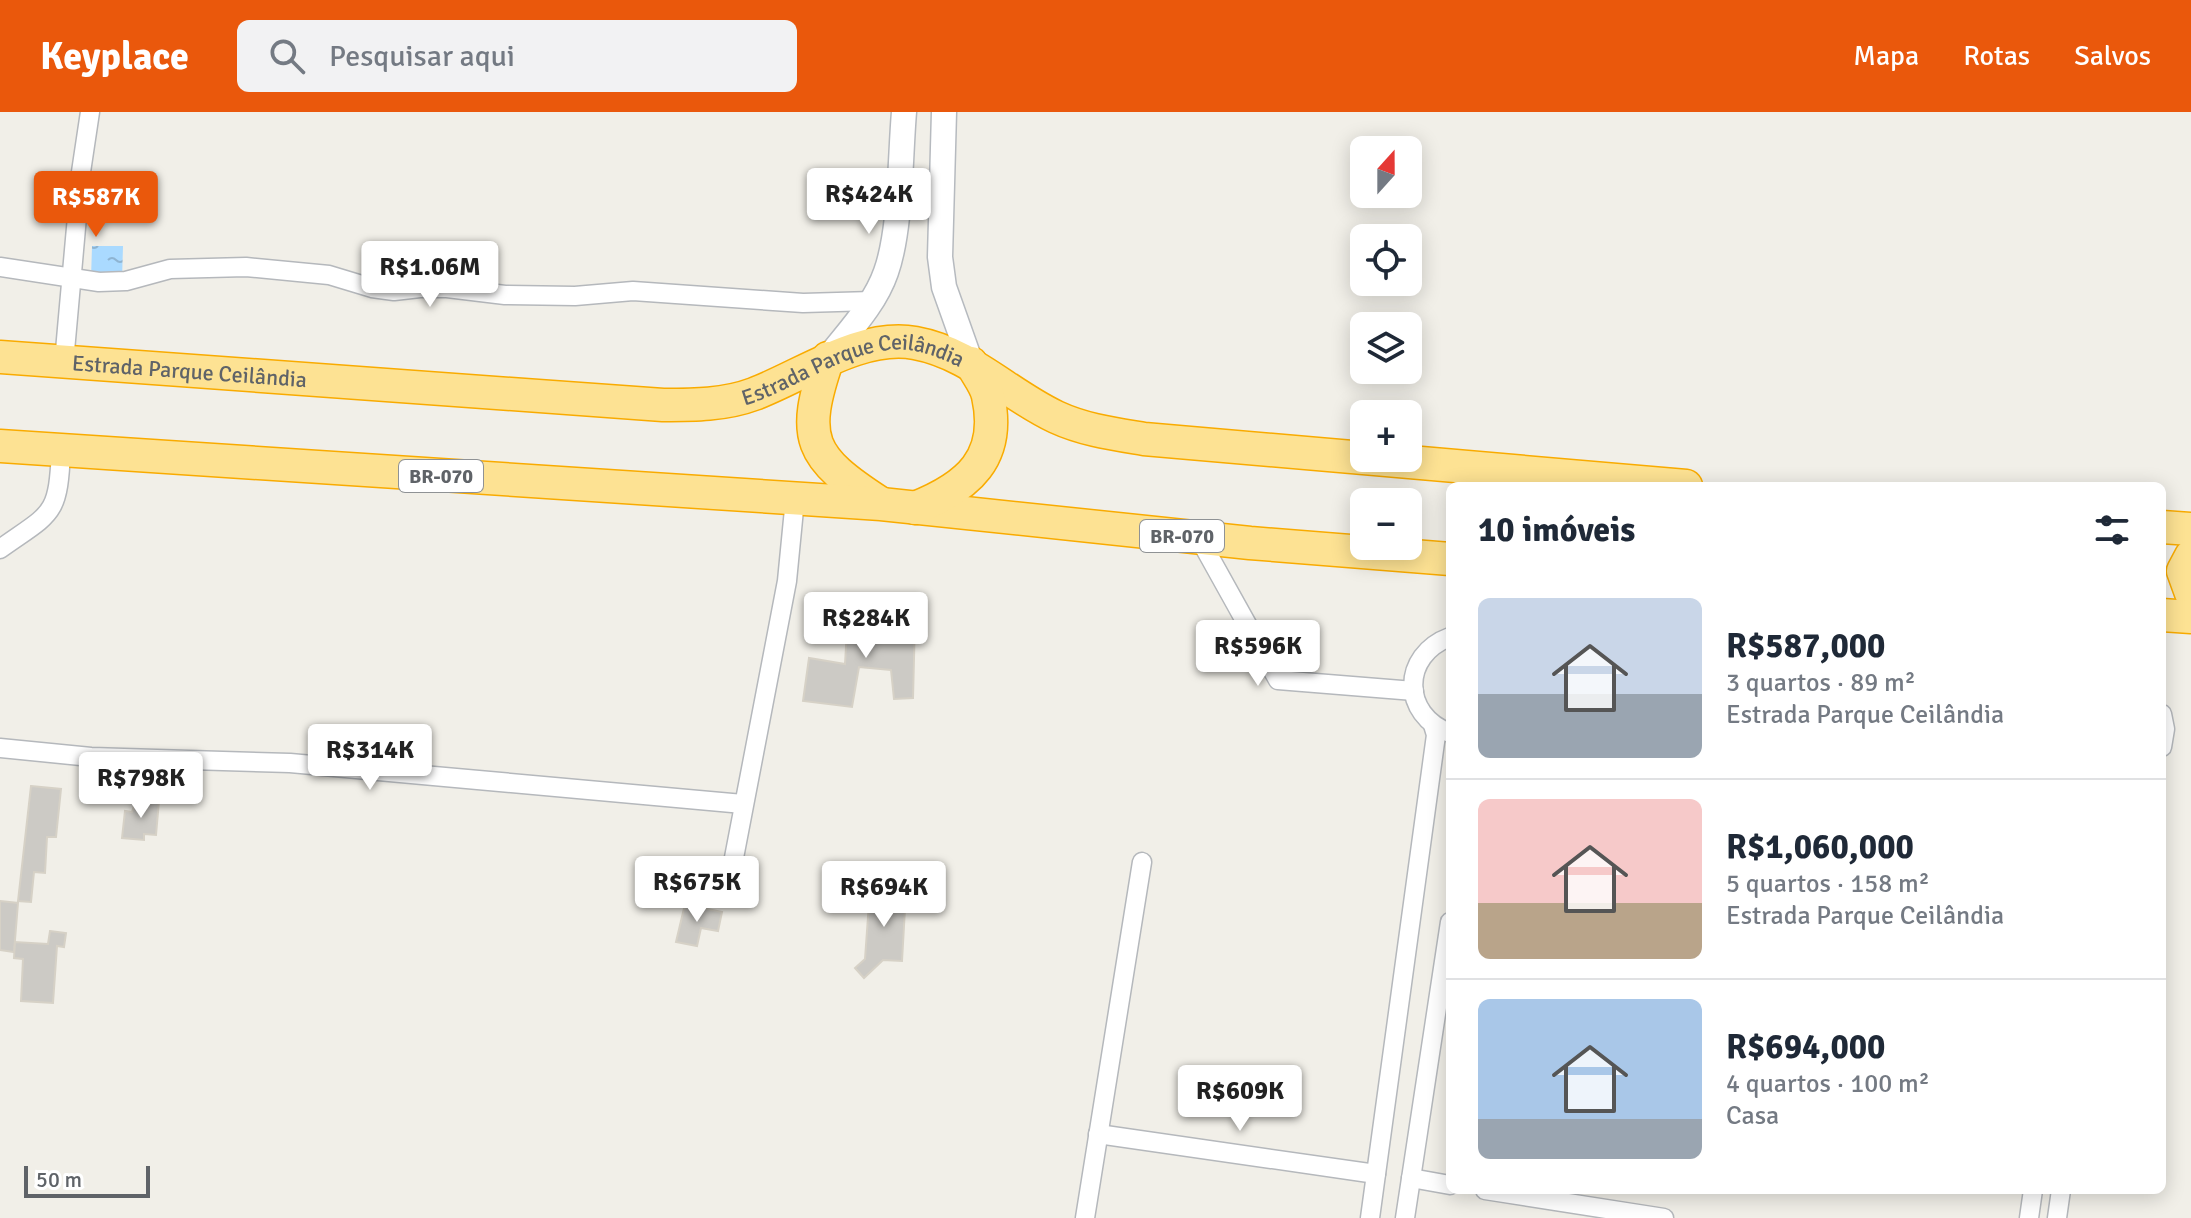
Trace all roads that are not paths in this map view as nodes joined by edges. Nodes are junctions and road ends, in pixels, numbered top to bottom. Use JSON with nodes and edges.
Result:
{"nodes":[{"id":1,"x":90,"y":112,"type":"edge"},
{"id":2,"x":904,"y":112,"type":"edge"},
{"id":3,"x":944,"y":112,"type":"edge"},
{"id":4,"x":0,"y":267,"type":"edge"},
{"id":5,"x":71,"y":279,"type":"junction"},
{"id":6,"x":872,"y":301,"type":"junction"},
{"id":7,"x":0,"y":357,"type":"edge"},
{"id":8,"x":828,"y":358,"type":"junction"},
{"id":9,"x":64,"y":362,"type":"junction"},
{"id":10,"x":971,"y":363,"type":"junction"},
{"id":11,"x":0,"y":446,"type":"edge"},
{"id":12,"x":61,"y":451,"type":"junction"},
{"id":13,"x":1640,"y":482,"type":"edge"},
{"id":14,"x":795,"y":499,"type":"junction"},
{"id":15,"x":881,"y":504,"type":"junction"},
{"id":16,"x":915,"y":508,"type":"junction"},
{"id":17,"x":2166,"y":527,"type":"edge"},
{"id":18,"x":2191,"y":529,"type":"edge"},
{"id":19,"x":1199,"y":538,"type":"junction"},
{"id":20,"x":0,"y":549,"type":"edge"},
{"id":21,"x":2191,"y":556,"type":"edge"},
{"id":22,"x":1446,"y":559,"type":"edge"},
{"id":23,"x":2191,"y":593,"type":"edge"},
{"id":24,"x":2166,"y":615,"type":"edge"},
{"id":25,"x":2191,"y":617,"type":"edge"},
{"id":26,"x":1446,"y":639,"type":"edge"},
{"id":27,"x":1414,"y":691,"type":"junction"},
{"id":28,"x":1441,"y":729,"type":"edge"},
{"id":29,"x":0,"y":748,"type":"edge"},
{"id":30,"x":743,"y":804,"type":"junction"},
{"id":31,"x":1142,"y":862,"type":"dead end"},
{"id":32,"x":728,"y":889,"type":"dead end"},
{"id":33,"x":1446,"y":948,"type":"edge"},
{"id":34,"x":1098,"y":1134,"type":"junction"},
{"id":35,"x":1376,"y":1174,"type":"junction"},
{"id":36,"x":1411,"y":1178,"type":"junction"},
{"id":37,"x":1446,"y":1184,"type":"edge"},
{"id":38,"x":1511,"y":1194,"type":"edge"},
{"id":39,"x":2032,"y":1194,"type":"edge"},
{"id":40,"x":2060,"y":1194,"type":"edge"},
{"id":41,"x":1085,"y":1218,"type":"edge"},
{"id":42,"x":1370,"y":1218,"type":"edge"},
{"id":43,"x":1405,"y":1218,"type":"edge"},
{"id":44,"x":1664,"y":1218,"type":"edge"},
{"id":45,"x":2029,"y":1218,"type":"edge"},
{"id":46,"x":2057,"y":1218,"type":"edge"}],
"edges":[{"from":1,"to":5,"type":"street"},
{"from":2,"to":6,"type":"main road"},
{"from":3,"to":10,"type":"main road"},
{"from":4,"to":5,"type":"street"},
{"from":5,"to":6,"type":"street"},
{"from":5,"to":9,"type":"street"},
{"from":6,"to":8,"type":"main road"},
{"from":7,"to":9,"type":"highway","name":"Estrada Parque Ceilândia"},
{"from":8,"to":9,"type":"highway","name":"Estrada Parque Ceilândia"},
{"from":8,"to":10,"type":"highway","name":"Estrada Parque Ceilândia"},
{"from":8,"to":15,"type":"highway"},
{"from":10,"to":13,"type":"highway","name":"Estrada Parque Ceilândia"},
{"from":10,"to":16,"type":"highway"},
{"from":11,"to":12,"type":"highway","number":"BR-070"},
{"from":12,"to":14,"type":"highway","number":"BR-070"},
{"from":12,"to":20,"type":"street"},
{"from":14,"to":15,"type":"highway","number":"BR-070"},
{"from":14,"to":30,"type":"street"},
{"from":15,"to":16,"type":"highway","number":"BR-070"},
{"from":16,"to":19,"type":"highway","number":"BR-070"},
{"from":17,"to":18,"type":"highway"},
{"from":19,"to":22,"type":"highway","number":"BR-070"},
{"from":19,"to":27,"type":"street"},
{"from":21,"to":23,"type":"highway"},
{"from":24,"to":25,"type":"highway"},
{"from":26,"to":27,"type":"street"},
{"from":27,"to":28,"type":"street"},
{"from":28,"to":35,"type":"street"},
{"from":29,"to":30,"type":"street"},
{"from":30,"to":32,"type":"street"},
{"from":31,"to":34,"type":"street"},
{"from":33,"to":36,"type":"street"},
{"from":34,"to":35,"type":"street"},
{"from":34,"to":41,"type":"street"},
{"from":35,"to":42,"type":"street"},
{"from":36,"to":37,"type":"street"},
{"from":36,"to":43,"type":"street"},
{"from":38,"to":44,"type":"street"},
{"from":39,"to":45,"type":"street"},
{"from":40,"to":46,"type":"street"}]}
